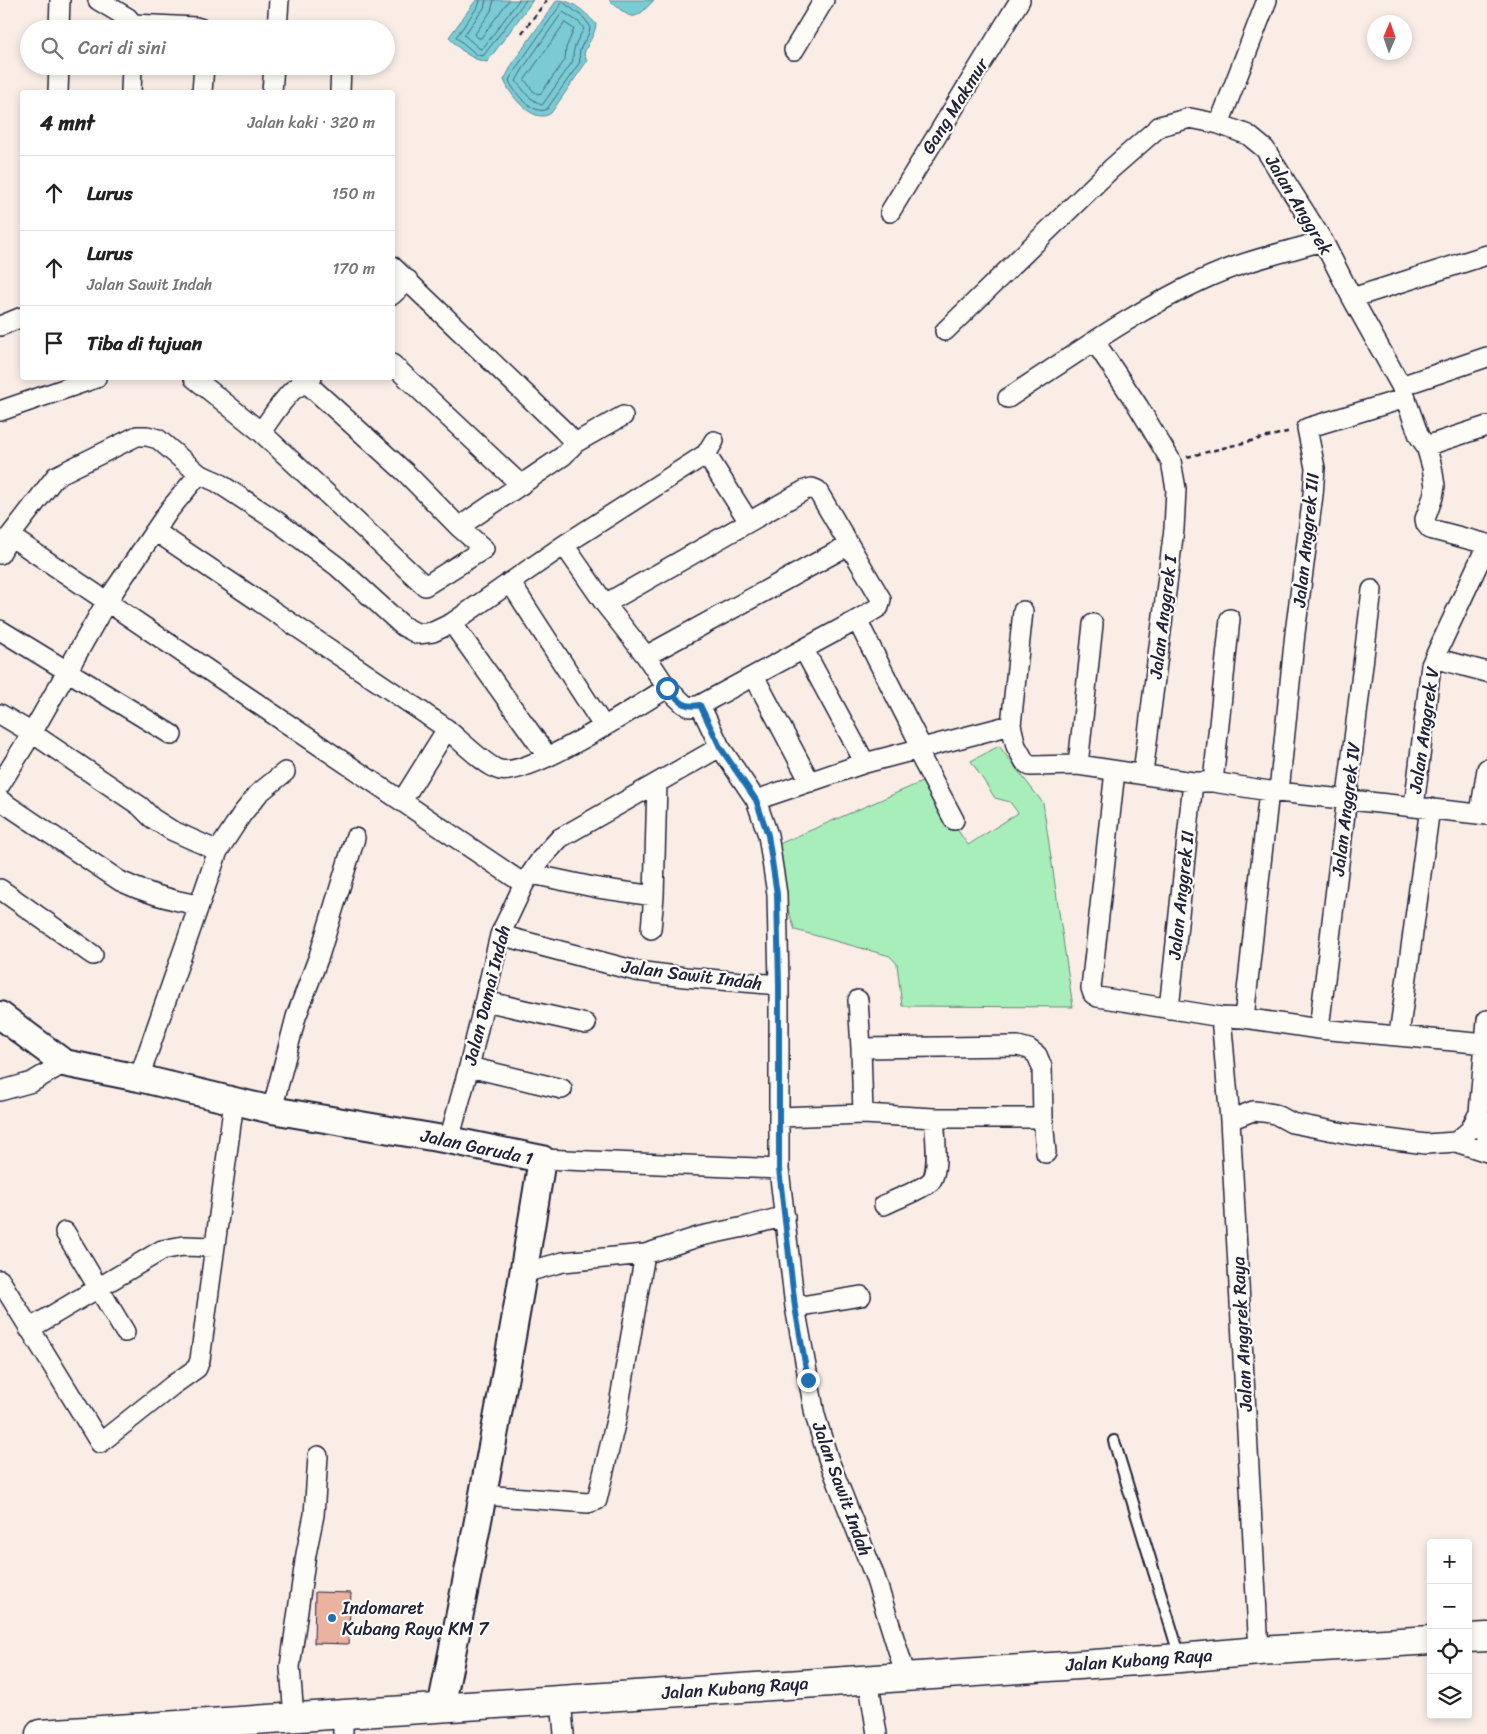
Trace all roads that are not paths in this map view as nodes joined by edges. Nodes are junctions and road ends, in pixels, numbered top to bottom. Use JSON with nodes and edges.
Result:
{"nodes":[{"id":1,"x":60,"y":0,"type":"edge"},
{"id":2,"x":98,"y":0,"type":"edge"},
{"id":3,"x":279,"y":0,"type":"edge"},
{"id":4,"x":824,"y":0,"type":"edge"},
{"id":5,"x":1020,"y":0,"type":"edge"},
{"id":6,"x":1267,"y":0,"type":"edge"},
{"id":7,"x":59,"y":20,"type":"edge"},
{"id":8,"x":129,"y":20,"type":"edge"},
{"id":9,"x":278,"y":20,"type":"edge"},
{"id":10,"x":794,"y":50,"type":"dead end"},
{"id":11,"x":59,"y":75,"type":"edge"},
{"id":12,"x":132,"y":75,"type":"edge"},
{"id":13,"x":203,"y":75,"type":"edge"},
{"id":14,"x":273,"y":75,"type":"edge"},
{"id":15,"x":341,"y":75,"type":"edge"},
{"id":16,"x":58,"y":90,"type":"edge"},
{"id":17,"x":131,"y":90,"type":"edge"},
{"id":18,"x":202,"y":90,"type":"edge"},
{"id":19,"x":272,"y":90,"type":"edge"},
{"id":20,"x":340,"y":90,"type":"edge"},
{"id":21,"x":1219,"y":124,"type":"junction"},
{"id":22,"x":890,"y":212,"type":"dead end"},
{"id":23,"x":1323,"y":241,"type":"junction"},
{"id":24,"x":1487,"y":254,"type":"edge"},
{"id":25,"x":395,"y":269,"type":"edge"},
{"id":26,"x":408,"y":280,"type":"junction"},
{"id":27,"x":395,"y":292,"type":"edge"},
{"id":28,"x":1352,"y":298,"type":"junction"},
{"id":29,"x":20,"y":318,"type":"edge"},
{"id":30,"x":0,"y":326,"type":"edge"},
{"id":31,"x":945,"y":331,"type":"dead end"},
{"id":32,"x":1095,"y":342,"type":"junction"},
{"id":33,"x":1487,"y":357,"type":"edge"},
{"id":34,"x":395,"y":367,"type":"edge"},
{"id":35,"x":90,"y":380,"type":"edge"},
{"id":36,"x":196,"y":380,"type":"edge"},
{"id":37,"x":306,"y":380,"type":"edge"},
{"id":38,"x":308,"y":380,"type":"edge"},
{"id":39,"x":1404,"y":392,"type":"junction"},
{"id":40,"x":1008,"y":398,"type":"dead end"},
{"id":41,"x":0,"y":411,"type":"edge"},
{"id":42,"x":623,"y":416,"type":"dead end"},
{"id":43,"x":1487,"y":426,"type":"edge"},
{"id":44,"x":261,"y":432,"type":"junction"},
{"id":45,"x":575,"y":443,"type":"junction"},
{"id":46,"x":1426,"y":446,"type":"junction"},
{"id":47,"x":199,"y":474,"type":"junction"},
{"id":48,"x":521,"y":485,"type":"junction"},
{"id":49,"x":749,"y":522,"type":"junction"},
{"id":50,"x":459,"y":527,"type":"junction"},
{"id":51,"x":154,"y":532,"type":"junction"},
{"id":52,"x":10,"y":536,"type":"junction"},
{"id":53,"x":1487,"y":544,"type":"edge"},
{"id":54,"x":564,"y":545,"type":"junction"},
{"id":55,"x":849,"y":545,"type":"junction"},
{"id":56,"x":0,"y":554,"type":"edge"},
{"id":57,"x":510,"y":582,"type":"junction"},
{"id":58,"x":1372,"y":590,"type":"dead end"},
{"id":59,"x":107,"y":601,"type":"junction"},
{"id":60,"x":604,"y":604,"type":"junction"},
{"id":61,"x":1022,"y":611,"type":"dead end"},
{"id":62,"x":1230,"y":619,"type":"dead end"},
{"id":63,"x":857,"y":620,"type":"junction"},
{"id":64,"x":452,"y":623,"type":"junction"},
{"id":65,"x":1093,"y":624,"type":"dead end"},
{"id":66,"x":0,"y":630,"type":"edge"},
{"id":67,"x":804,"y":650,"type":"junction"},
{"id":68,"x":646,"y":656,"type":"junction"},
{"id":69,"x":1434,"y":658,"type":"junction"},
{"id":70,"x":66,"y":670,"type":"junction"},
{"id":71,"x":1487,"y":672,"type":"edge"},
{"id":72,"x":754,"y":676,"type":"junction"},
{"id":73,"x":667,"y":688,"type":"junction"},
{"id":74,"x":700,"y":705,"type":"junction"},
{"id":75,"x":0,"y":714,"type":"edge"},
{"id":76,"x":604,"y":727,"type":"junction"},
{"id":77,"x":1003,"y":727,"type":"junction"},
{"id":78,"x":448,"y":730,"type":"junction"},
{"id":79,"x":32,"y":733,"type":"junction"},
{"id":80,"x":172,"y":734,"type":"dead end"},
{"id":81,"x":720,"y":747,"type":"junction"},
{"id":82,"x":920,"y":749,"type":"junction"},
{"id":83,"x":548,"y":757,"type":"junction"},
{"id":84,"x":865,"y":763,"type":"junction"},
{"id":85,"x":1078,"y":765,"type":"junction"},
{"id":86,"x":1487,"y":769,"type":"edge"},
{"id":87,"x":1115,"y":770,"type":"junction"},
{"id":88,"x":284,"y":772,"type":"dead end"},
{"id":89,"x":1143,"y":773,"type":"junction"},
{"id":90,"x":810,"y":782,"type":"junction"},
{"id":91,"x":1193,"y":782,"type":"junction"},
{"id":92,"x":1213,"y":782,"type":"junction"},
{"id":93,"x":658,"y":783,"type":"junction"},
{"id":94,"x":0,"y":785,"type":"edge"},
{"id":95,"x":1274,"y":792,"type":"junction"},
{"id":96,"x":0,"y":800,"type":"edge"},
{"id":97,"x":756,"y":800,"type":"junction"},
{"id":98,"x":1347,"y":800,"type":"junction"},
{"id":99,"x":402,"y":801,"type":"junction"},
{"id":100,"x":1422,"y":807,"type":"junction"},
{"id":101,"x":1484,"y":814,"type":"edge"},
{"id":102,"x":954,"y":820,"type":"dead end"},
{"id":103,"x":355,"y":838,"type":"dead end"},
{"id":104,"x":218,"y":851,"type":"junction"},
{"id":105,"x":528,"y":879,"type":"junction"},
{"id":106,"x":0,"y":889,"type":"edge"},
{"id":107,"x":654,"y":896,"type":"junction"},
{"id":108,"x":198,"y":905,"type":"junction"},
{"id":109,"x":651,"y":930,"type":"dead end"},
{"id":110,"x":500,"y":935,"type":"junction"},
{"id":111,"x":93,"y":955,"type":"dead end"},
{"id":112,"x":779,"y":985,"type":"junction"},
{"id":113,"x":858,"y":1000,"type":"dead end"},
{"id":114,"x":485,"y":1001,"type":"junction"},
{"id":115,"x":1169,"y":1009,"type":"junction"},
{"id":116,"x":0,"y":1015,"type":"edge"},
{"id":117,"x":1221,"y":1017,"type":"junction"},
{"id":118,"x":1244,"y":1018,"type":"junction"},
{"id":119,"x":1487,"y":1020,"type":"edge"},
{"id":120,"x":586,"y":1024,"type":"dead end"},
{"id":121,"x":1319,"y":1029,"type":"junction"},
{"id":122,"x":1399,"y":1035,"type":"junction"},
{"id":123,"x":1486,"y":1044,"type":"edge"},
{"id":124,"x":861,"y":1048,"type":"junction"},
{"id":125,"x":64,"y":1063,"type":"junction"},
{"id":126,"x":469,"y":1067,"type":"junction"},
{"id":127,"x":139,"y":1078,"type":"junction"},
{"id":128,"x":562,"y":1089,"type":"dead end"},
{"id":129,"x":0,"y":1090,"type":"edge"},
{"id":130,"x":234,"y":1101,"type":"junction"},
{"id":131,"x":272,"y":1110,"type":"junction"},
{"id":132,"x":1479,"y":1113,"type":"junction"},
{"id":133,"x":863,"y":1114,"type":"junction"},
{"id":134,"x":779,"y":1117,"type":"junction"},
{"id":135,"x":934,"y":1118,"type":"junction"},
{"id":136,"x":1043,"y":1118,"type":"junction"},
{"id":137,"x":1230,"y":1120,"type":"junction"},
{"id":138,"x":1487,"y":1137,"type":"edge"},
{"id":139,"x":449,"y":1140,"type":"junction"},
{"id":140,"x":1456,"y":1142,"type":"junction"},
{"id":141,"x":1487,"y":1152,"type":"edge"},
{"id":142,"x":1046,"y":1154,"type":"dead end"},
{"id":143,"x":542,"y":1159,"type":"junction"},
{"id":144,"x":779,"y":1169,"type":"junction"},
{"id":145,"x":884,"y":1204,"type":"dead end"},
{"id":146,"x":785,"y":1216,"type":"junction"},
{"id":147,"x":65,"y":1232,"type":"dead end"},
{"id":148,"x":214,"y":1247,"type":"junction"},
{"id":149,"x":645,"y":1254,"type":"junction"},
{"id":150,"x":523,"y":1273,"type":"junction"},
{"id":151,"x":0,"y":1280,"type":"edge"},
{"id":152,"x":98,"y":1287,"type":"junction"},
{"id":153,"x":861,"y":1296,"type":"dead end"},
{"id":154,"x":795,"y":1307,"type":"junction"},
{"id":155,"x":29,"y":1329,"type":"junction"},
{"id":156,"x":125,"y":1332,"type":"dead end"},
{"id":157,"x":1114,"y":1441,"type":"dead end"},
{"id":158,"x":318,"y":1456,"type":"dead end"},
{"id":159,"x":484,"y":1495,"type":"junction"},
{"id":160,"x":1487,"y":1637,"type":"edge"},
{"id":161,"x":1472,"y":1638,"type":"edge"},
{"id":162,"x":1427,"y":1640,"type":"edge"},
{"id":163,"x":1259,"y":1651,"type":"junction"},
{"id":164,"x":1180,"y":1658,"type":"junction"},
{"id":165,"x":906,"y":1676,"type":"junction"},
{"id":166,"x":868,"y":1678,"type":"junction"},
{"id":167,"x":561,"y":1700,"type":"junction"},
{"id":168,"x":441,"y":1708,"type":"junction"},
{"id":169,"x":294,"y":1717,"type":"junction"},
{"id":170,"x":343,"y":1724,"type":"edge"},
{"id":171,"x":40,"y":1734,"type":"edge"},
{"id":172,"x":564,"y":1734,"type":"edge"},
{"id":173,"x":877,"y":1734,"type":"edge"}],
"edges":[{"from":1,"to":7,"type":"street"},
{"from":2,"to":8,"type":"street"},
{"from":3,"to":9,"type":"street"},
{"from":4,"to":10,"type":"street"},
{"from":5,"to":22,"type":"street","name":"Gang Makmur"},
{"from":6,"to":21,"type":"street"},
{"from":11,"to":16,"type":"street"},
{"from":12,"to":17,"type":"street"},
{"from":13,"to":18,"type":"street"},
{"from":14,"to":19,"type":"street"},
{"from":15,"to":20,"type":"street"},
{"from":21,"to":23,"type":"street","name":"Jalan Anggrek"},
{"from":21,"to":31,"type":"street","name":"Jalan Anggrek"},
{"from":23,"to":28,"type":"street","name":"Jalan Anggrek"},
{"from":23,"to":32,"type":"street"},
{"from":24,"to":28,"type":"street"},
{"from":25,"to":26,"type":"street"},
{"from":26,"to":27,"type":"street"},
{"from":26,"to":45,"type":"street"},
{"from":28,"to":39,"type":"street","name":"Jalan Anggrek"},
{"from":29,"to":30,"type":"street"},
{"from":32,"to":40,"type":"street"},
{"from":32,"to":89,"type":"street","name":"Jalan Anggrek I"},
{"from":33,"to":39,"type":"street"},
{"from":34,"to":48,"type":"street"},
{"from":35,"to":41,"type":"street"},
{"from":36,"to":44,"type":"street"},
{"from":37,"to":44,"type":"street"},
{"from":38,"to":50,"type":"street"},
{"from":39,"to":46,"type":"street","name":"Jalan Anggrek"},
{"from":39,"to":95,"type":"street","name":"Jalan Anggrek III"},
{"from":42,"to":45,"type":"street"},
{"from":43,"to":46,"type":"street"},
{"from":44,"to":50,"type":"street"},
{"from":45,"to":48,"type":"street"},
{"from":46,"to":53,"type":"street","name":"Jalan Anggrek"},
{"from":47,"to":51,"type":"street"},
{"from":47,"to":52,"type":"street"},
{"from":47,"to":64,"type":"street"},
{"from":48,"to":50,"type":"street"},
{"from":49,"to":54,"type":"street"},
{"from":49,"to":55,"type":"street"},
{"from":49,"to":60,"type":"street"},
{"from":51,"to":59,"type":"street"},
{"from":51,"to":78,"type":"street"},
{"from":52,"to":56,"type":"street"},
{"from":52,"to":59,"type":"street"},
{"from":53,"to":69,"type":"street","name":"Jalan Anggrek V"},
{"from":54,"to":57,"type":"street"},
{"from":54,"to":60,"type":"street"},
{"from":55,"to":63,"type":"street"},
{"from":55,"to":68,"type":"street"},
{"from":57,"to":64,"type":"street"},
{"from":57,"to":76,"type":"street"},
{"from":58,"to":98,"type":"street","name":"Jalan Anggrek IV"},
{"from":59,"to":70,"type":"street"},
{"from":59,"to":99,"type":"street"},
{"from":60,"to":68,"type":"street"},
{"from":61,"to":77,"type":"street"},
{"from":62,"to":92,"type":"street"},
{"from":63,"to":67,"type":"street"},
{"from":63,"to":82,"type":"street"},
{"from":64,"to":83,"type":"street"},
{"from":65,"to":85,"type":"street"},
{"from":66,"to":70,"type":"street"},
{"from":67,"to":72,"type":"street"},
{"from":67,"to":84,"type":"street"},
{"from":68,"to":73,"type":"street"},
{"from":69,"to":71,"type":"street"},
{"from":69,"to":100,"type":"street","name":"Jalan Anggrek V"},
{"from":70,"to":79,"type":"street"},
{"from":70,"to":80,"type":"street"},
{"from":72,"to":74,"type":"street"},
{"from":72,"to":90,"type":"street"},
{"from":73,"to":74,"type":"street"},
{"from":73,"to":76,"type":"street"},
{"from":74,"to":81,"type":"street"},
{"from":75,"to":79,"type":"street"},
{"from":76,"to":83,"type":"street"},
{"from":77,"to":82,"type":"street"},
{"from":77,"to":85,"type":"street"},
{"from":78,"to":83,"type":"street"},
{"from":78,"to":99,"type":"street"},
{"from":79,"to":94,"type":"street"},
{"from":79,"to":104,"type":"street"},
{"from":81,"to":93,"type":"street","name":"Jalan Damai Indah"},
{"from":81,"to":97,"type":"street"},
{"from":82,"to":84,"type":"street"},
{"from":82,"to":102,"type":"street"},
{"from":84,"to":90,"type":"street"},
{"from":85,"to":87,"type":"street"},
{"from":86,"to":101,"type":"street"},
{"from":87,"to":89,"type":"street"},
{"from":87,"to":115,"type":"street"},
{"from":88,"to":104,"type":"street"},
{"from":89,"to":91,"type":"street"},
{"from":90,"to":97,"type":"street"},
{"from":91,"to":92,"type":"street"},
{"from":91,"to":115,"type":"street","name":"Jalan Anggrek II"},
{"from":92,"to":95,"type":"street"},
{"from":93,"to":105,"type":"street","name":"Jalan Damai Indah"},
{"from":93,"to":107,"type":"street"},
{"from":95,"to":98,"type":"street"},
{"from":95,"to":118,"type":"street","name":"Jalan Anggrek III"},
{"from":96,"to":108,"type":"street"},
{"from":97,"to":112,"type":"street"},
{"from":98,"to":100,"type":"street"},
{"from":98,"to":121,"type":"street","name":"Jalan Anggrek IV"},
{"from":99,"to":105,"type":"street"},
{"from":100,"to":101,"type":"street"},
{"from":100,"to":122,"type":"street","name":"Jalan Anggrek V"},
{"from":103,"to":131,"type":"street"},
{"from":104,"to":108,"type":"street"},
{"from":105,"to":107,"type":"street"},
{"from":105,"to":110,"type":"street","name":"Jalan Damai Indah"},
{"from":106,"to":111,"type":"street"},
{"from":107,"to":109,"type":"street"},
{"from":108,"to":127,"type":"street"},
{"from":110,"to":112,"type":"street","name":"Jalan Sawit Indah"},
{"from":110,"to":114,"type":"street","name":"Jalan Damai Indah"},
{"from":112,"to":134,"type":"street","name":"Jalan Sawit Indah"},
{"from":113,"to":124,"type":"street"},
{"from":114,"to":120,"type":"street"},
{"from":114,"to":126,"type":"street","name":"Jalan Damai Indah"},
{"from":115,"to":117,"type":"street"},
{"from":116,"to":125,"type":"street","name":"Jalan Garuda 1"},
{"from":117,"to":118,"type":"street"},
{"from":117,"to":137,"type":"street","name":"Jalan Anggrek Raya"},
{"from":118,"to":121,"type":"street"},
{"from":119,"to":123,"type":"street"},
{"from":121,"to":122,"type":"street"},
{"from":122,"to":123,"type":"street"},
{"from":123,"to":132,"type":"street"},
{"from":124,"to":133,"type":"street"},
{"from":124,"to":136,"type":"street"},
{"from":125,"to":127,"type":"street","name":"Jalan Garuda 1"},
{"from":125,"to":129,"type":"street"},
{"from":126,"to":128,"type":"street"},
{"from":126,"to":139,"type":"street","name":"Jalan Damai Indah"},
{"from":127,"to":130,"type":"street","name":"Jalan Garuda 1"},
{"from":130,"to":131,"type":"street","name":"Jalan Garuda 1"},
{"from":130,"to":148,"type":"street"},
{"from":131,"to":139,"type":"street","name":"Jalan Garuda 1"},
{"from":132,"to":138,"type":"street"},
{"from":132,"to":140,"type":"street"},
{"from":133,"to":134,"type":"street"},
{"from":133,"to":135,"type":"street"},
{"from":134,"to":144,"type":"street","name":"Jalan Sawit Indah"},
{"from":135,"to":136,"type":"street"},
{"from":135,"to":145,"type":"street"},
{"from":136,"to":142,"type":"street"},
{"from":137,"to":140,"type":"street"},
{"from":137,"to":163,"type":"street","name":"Jalan Anggrek Raya"},
{"from":139,"to":143,"type":"street","name":"Jalan Garuda 1"},
{"from":140,"to":141,"type":"street"},
{"from":143,"to":144,"type":"street"},
{"from":143,"to":150,"type":"street","name":"Jalan Garuda 1"},
{"from":144,"to":146,"type":"street","name":"Jalan Sawit Indah"},
{"from":146,"to":149,"type":"street"},
{"from":146,"to":154,"type":"street","name":"Jalan Sawit Indah"},
{"from":147,"to":152,"type":"street"},
{"from":148,"to":152,"type":"street"},
{"from":148,"to":155,"type":"street"},
{"from":149,"to":150,"type":"street"},
{"from":149,"to":159,"type":"street"},
{"from":150,"to":159,"type":"street","name":"Jalan Garuda 1"},
{"from":151,"to":155,"type":"street"},
{"from":152,"to":155,"type":"street"},
{"from":152,"to":156,"type":"street"},
{"from":153,"to":154,"type":"street"},
{"from":154,"to":165,"type":"street","name":"Jalan Sawit Indah"},
{"from":157,"to":164,"type":"lane"},
{"from":158,"to":169,"type":"street"},
{"from":159,"to":168,"type":"street","name":"Jalan Garuda 1"},
{"from":160,"to":161,"type":"highway"},
{"from":162,"to":163,"type":"highway","name":"Jalan Kubang Raya"},
{"from":163,"to":164,"type":"highway","name":"Jalan Kubang Raya"},
{"from":164,"to":165,"type":"highway","name":"Jalan Kubang Raya"},
{"from":165,"to":166,"type":"highway","name":"Jalan Kubang Raya"},
{"from":166,"to":167,"type":"highway","name":"Jalan Kubang Raya"},
{"from":166,"to":173,"type":"street"},
{"from":167,"to":168,"type":"highway","name":"Jalan Kubang Raya"},
{"from":167,"to":172,"type":"street"},
{"from":168,"to":170,"type":"highway","name":"Jalan Kubang Raya"},
{"from":169,"to":170,"type":"highway","name":"Jalan Kubang Raya"},
{"from":169,"to":171,"type":"highway","name":"Jalan Kubang Raya"}]}
